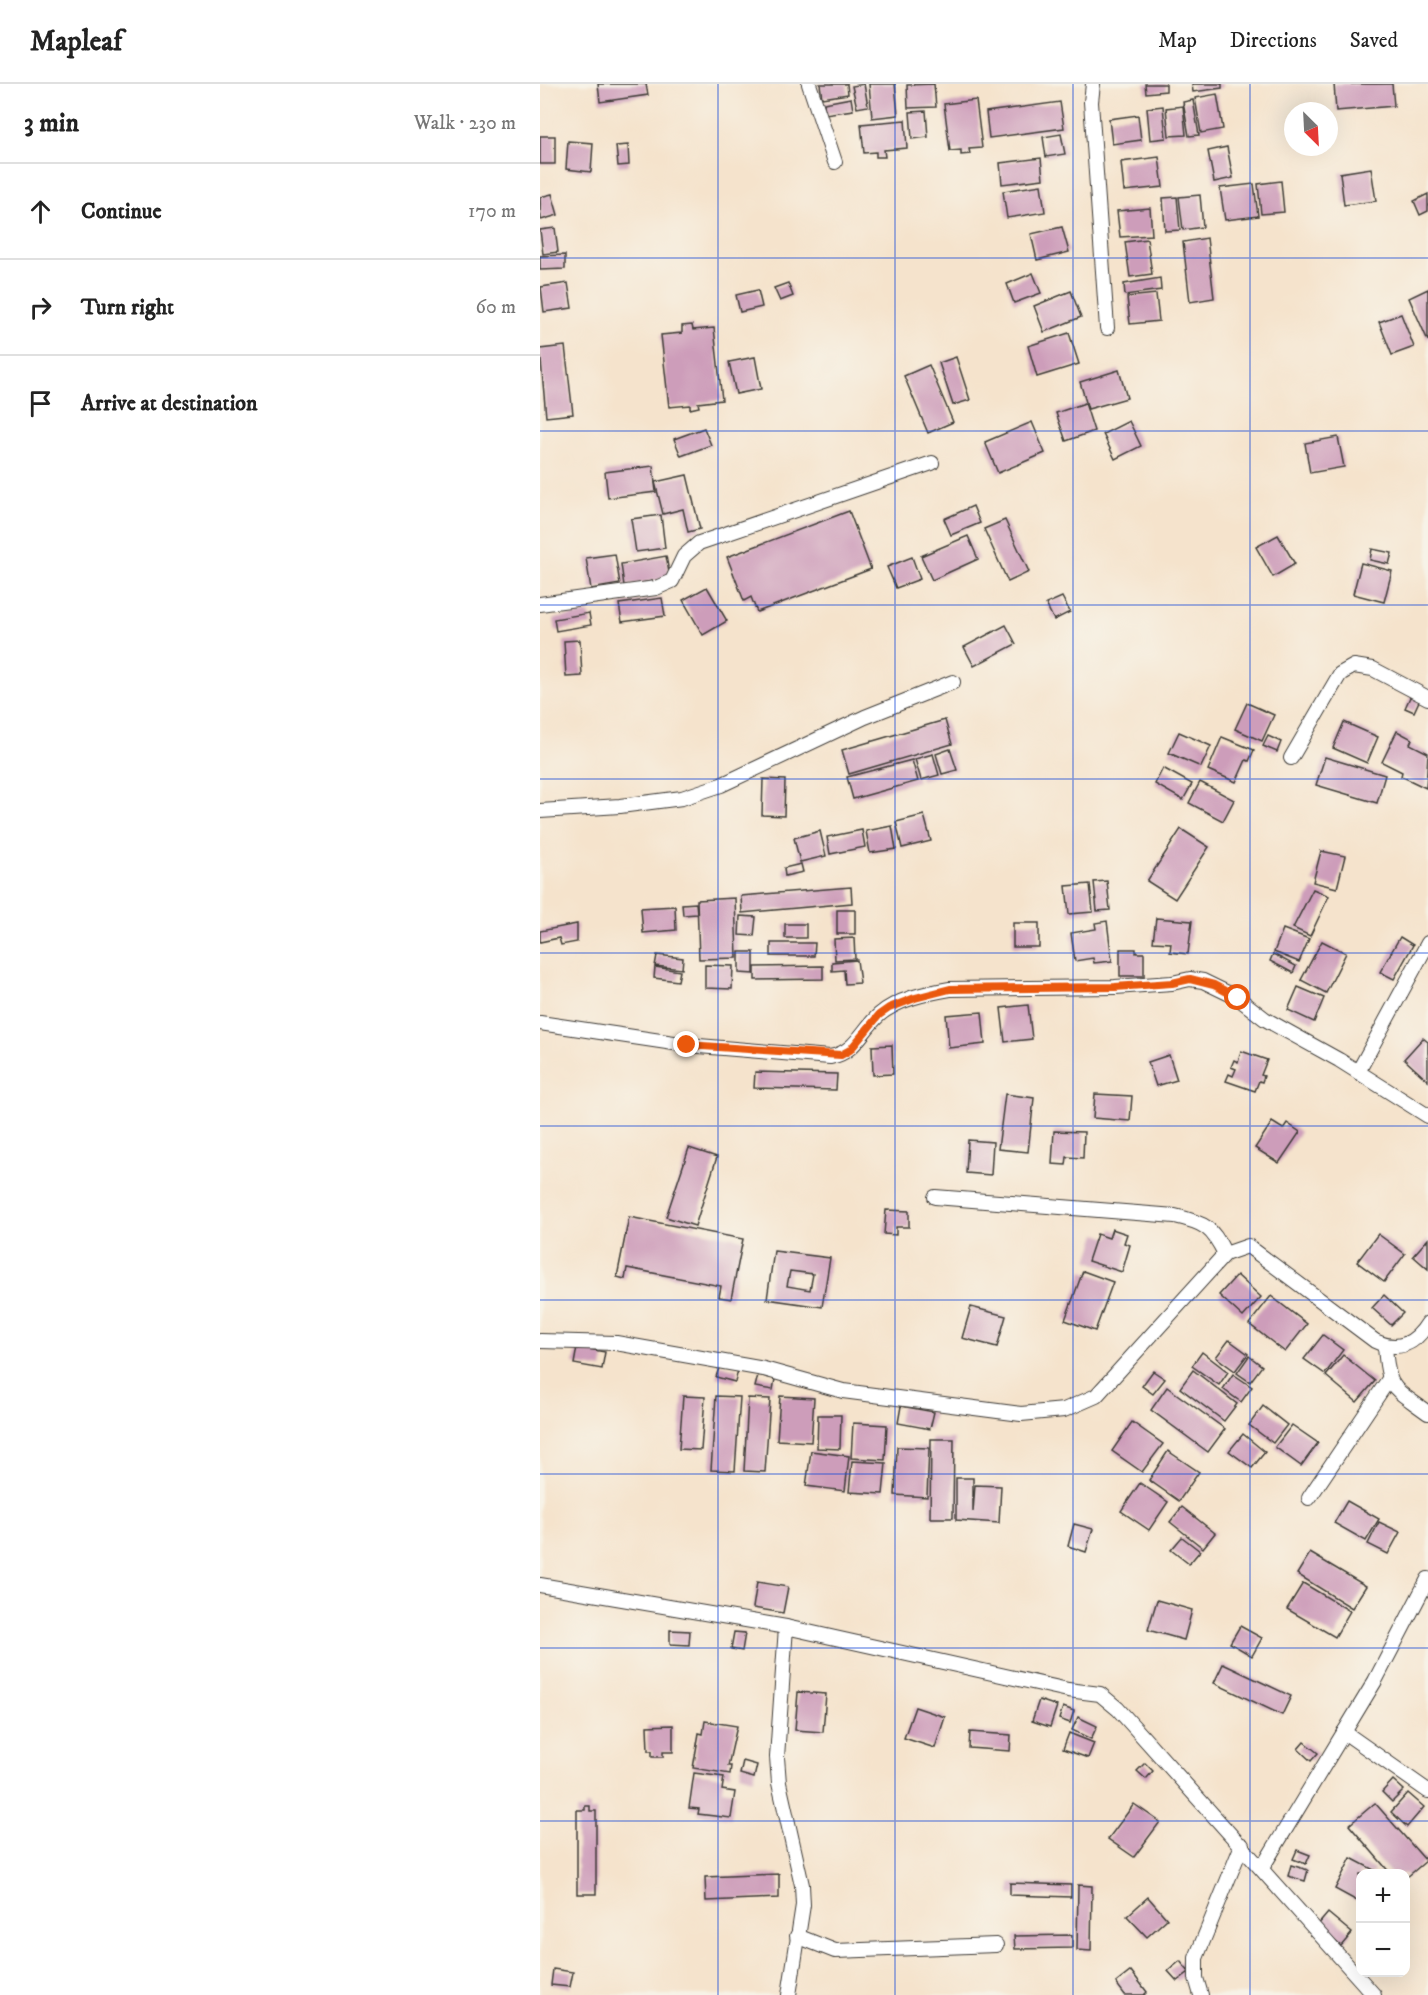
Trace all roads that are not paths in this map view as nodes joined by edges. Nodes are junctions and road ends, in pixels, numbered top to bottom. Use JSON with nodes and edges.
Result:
{"nodes":[{"id":1,"x":809,"y":84,"type":"edge"},
{"id":2,"x":1093,"y":84,"type":"edge"},
{"id":3,"x":835,"y":162,"type":"dead end"},
{"id":4,"x":1107,"y":328,"type":"dead end"},
{"id":5,"x":932,"y":463,"type":"dead end"},
{"id":6,"x":540,"y":604,"type":"edge"},
{"id":7,"x":953,"y":682,"type":"dead end"},
{"id":8,"x":1428,"y":698,"type":"edge"},
{"id":9,"x":1292,"y":758,"type":"dead end"},
{"id":10,"x":540,"y":811,"type":"edge"},
{"id":11,"x":1428,"y":943,"type":"edge"},
{"id":12,"x":540,"y":1023,"type":"edge"},
{"id":13,"x":1358,"y":1072,"type":"junction"},
{"id":14,"x":1428,"y":1116,"type":"edge"},
{"id":15,"x":935,"y":1197,"type":"dead end"},
{"id":16,"x":1225,"y":1254,"type":"junction"},
{"id":17,"x":1428,"y":1323,"type":"edge"},
{"id":18,"x":540,"y":1341,"type":"edge"},
{"id":19,"x":1385,"y":1346,"type":"junction"},
{"id":20,"x":1389,"y":1379,"type":"junction"},
{"id":21,"x":1428,"y":1413,"type":"edge"},
{"id":22,"x":1309,"y":1498,"type":"dead end"},
{"id":23,"x":1428,"y":1579,"type":"edge"},
{"id":24,"x":540,"y":1586,"type":"edge"},
{"id":25,"x":786,"y":1627,"type":"junction"},
{"id":26,"x":1344,"y":1732,"type":"junction"},
{"id":27,"x":1428,"y":1791,"type":"edge"},
{"id":28,"x":1242,"y":1845,"type":"junction"},
{"id":29,"x":1262,"y":1868,"type":"junction"},
{"id":30,"x":797,"y":1936,"type":"junction"},
{"id":31,"x":996,"y":1946,"type":"dead end"},
{"id":32,"x":789,"y":1995,"type":"edge"},
{"id":33,"x":1200,"y":1995,"type":"edge"},
{"id":34,"x":1374,"y":1995,"type":"edge"}],
"edges":[{"from":1,"to":3,"type":"street"},
{"from":2,"to":4,"type":"street"},
{"from":5,"to":6,"type":"street"},
{"from":7,"to":10,"type":"street"},
{"from":8,"to":9,"type":"street"},
{"from":11,"to":13,"type":"street"},
{"from":12,"to":13,"type":"street"},
{"from":13,"to":14,"type":"street"},
{"from":15,"to":16,"type":"street"},
{"from":16,"to":18,"type":"street"},
{"from":16,"to":19,"type":"street"},
{"from":17,"to":19,"type":"street"},
{"from":19,"to":20,"type":"street"},
{"from":20,"to":21,"type":"street"},
{"from":20,"to":22,"type":"street"},
{"from":23,"to":26,"type":"street"},
{"from":24,"to":25,"type":"street"},
{"from":25,"to":28,"type":"street"},
{"from":25,"to":30,"type":"street"},
{"from":26,"to":27,"type":"street"},
{"from":26,"to":29,"type":"street"},
{"from":28,"to":29,"type":"street"},
{"from":28,"to":33,"type":"street"},
{"from":29,"to":34,"type":"street"},
{"from":30,"to":31,"type":"street"},
{"from":30,"to":32,"type":"street"}]}
